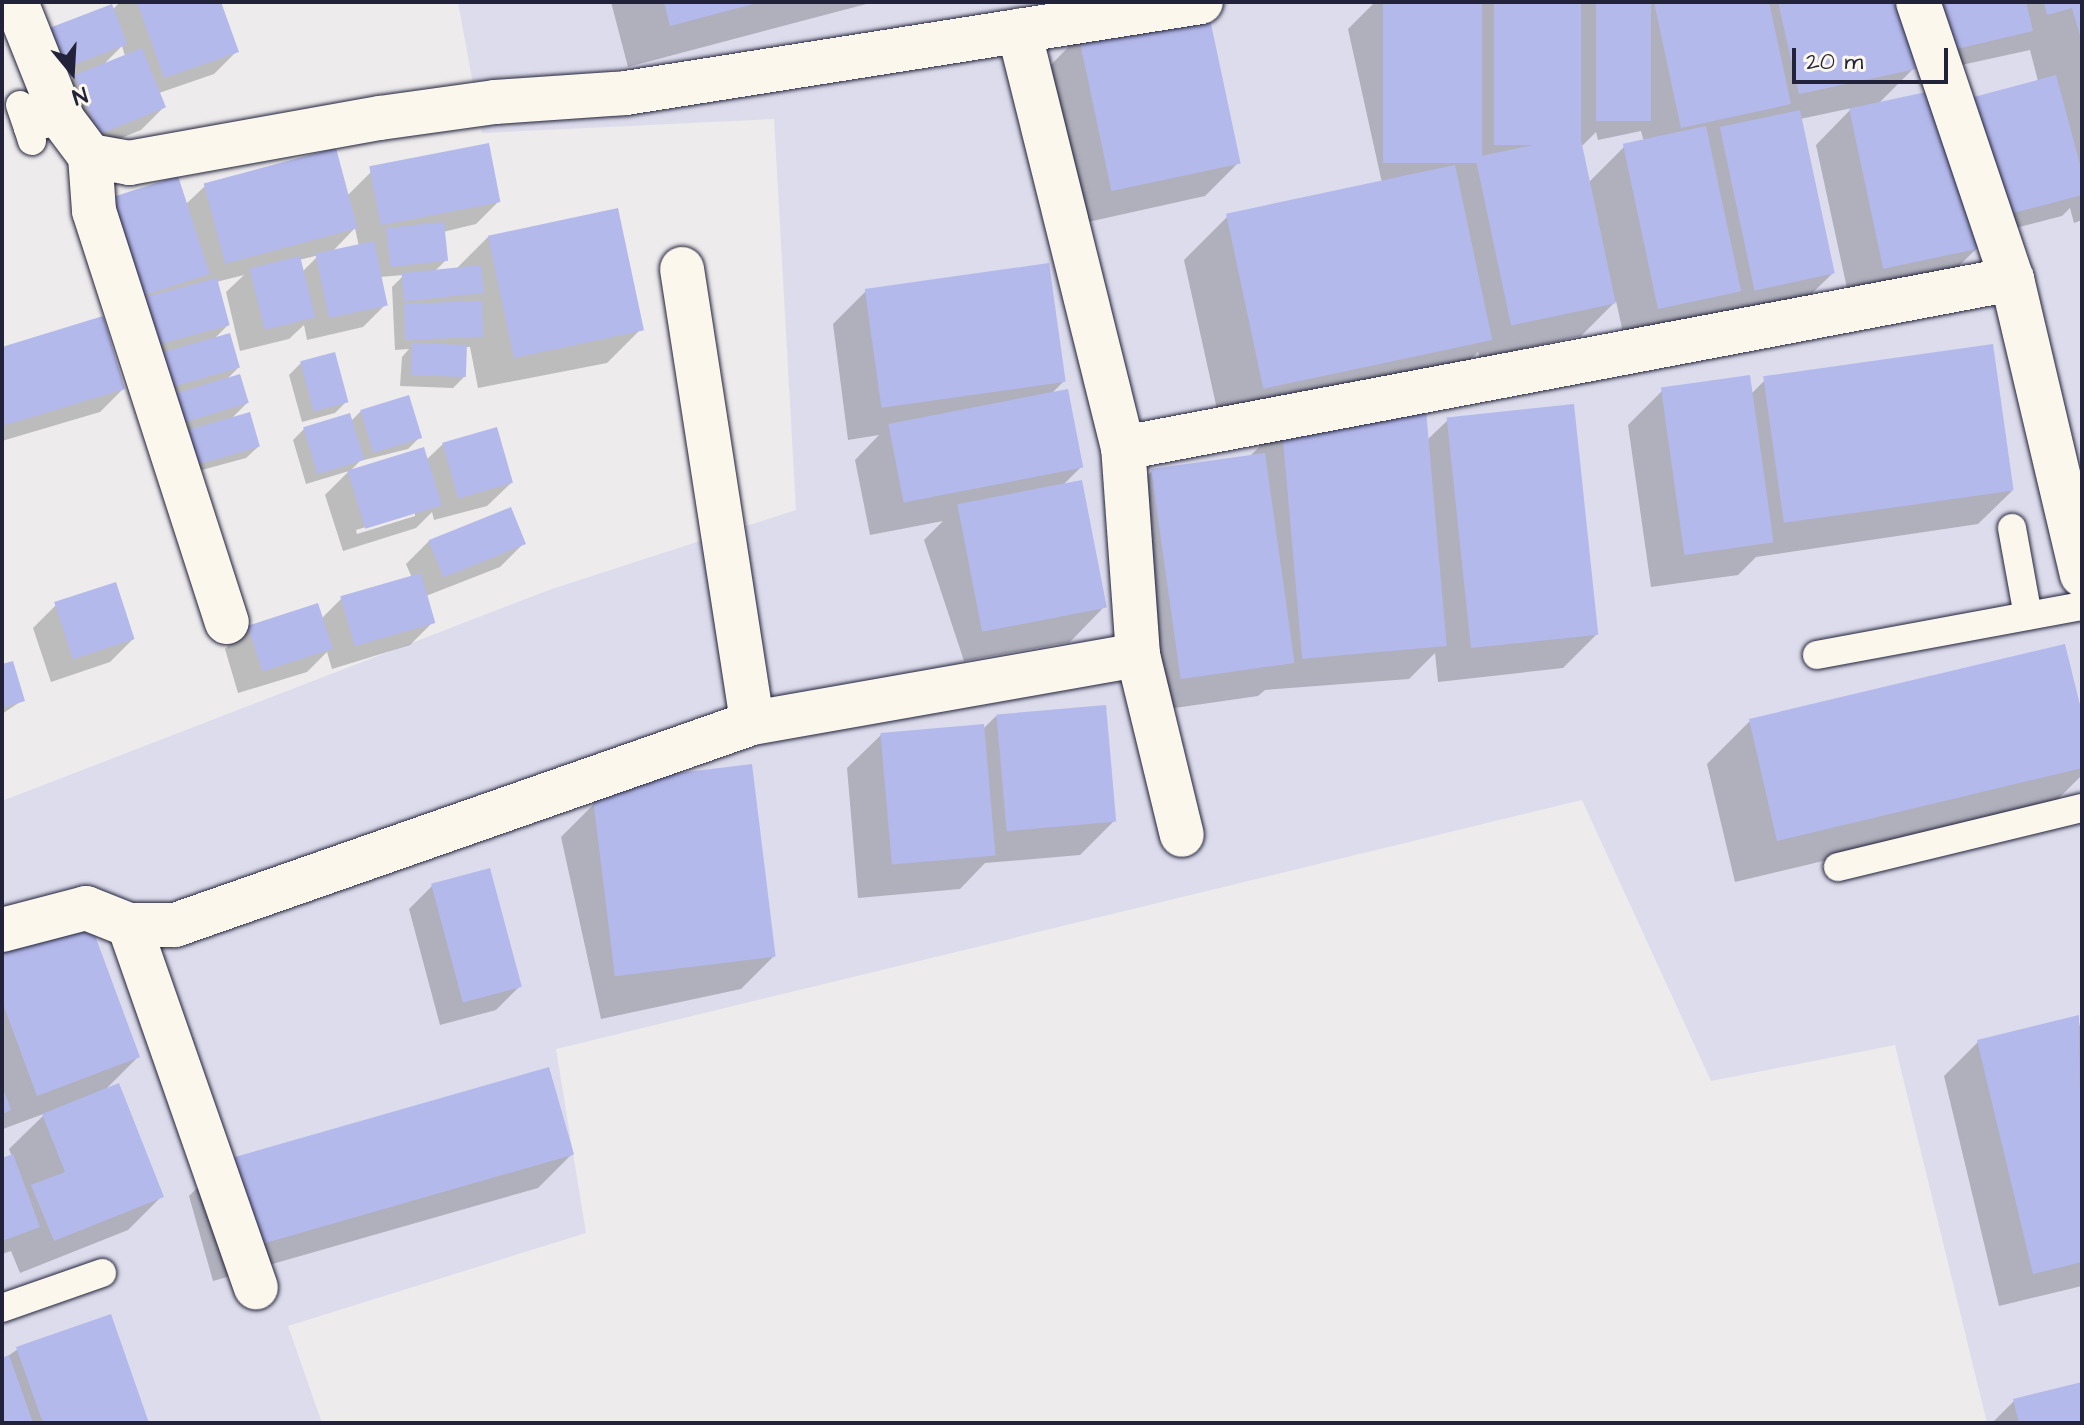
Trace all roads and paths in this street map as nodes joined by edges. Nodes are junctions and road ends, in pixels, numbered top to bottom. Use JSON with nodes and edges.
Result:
{"nodes":[{"id":1,"x":16,"y":2,"type":"edge"},
{"id":2,"x":1201,"y":2,"type":"edge"},
{"id":3,"x":1918,"y":2,"type":"edge"},
{"id":4,"x":1019,"y":31,"type":"junction"},
{"id":5,"x":90,"y":156,"type":"junction"},
{"id":6,"x":682,"y":269,"type":"dead end"},
{"id":7,"x":2012,"y":279,"type":"junction"},
{"id":8,"x":1123,"y":448,"type":"junction"},
{"id":9,"x":2012,"y":528,"type":"dead end"},
{"id":10,"x":2082,"y":575,"type":"edge"},
{"id":11,"x":2082,"y":606,"type":"edge"},
{"id":12,"x":2028,"y":616,"type":"junction"},
{"id":13,"x":227,"y":622,"type":"dead end"},
{"id":14,"x":1138,"y":655,"type":"junction"},
{"id":15,"x":1817,"y":655,"type":"dead end"},
{"id":16,"x":752,"y":723,"type":"junction"},
{"id":17,"x":2082,"y":808,"type":"edge"},
{"id":18,"x":1182,"y":835,"type":"dead end"},
{"id":19,"x":1838,"y":867,"type":"dead end"},
{"id":20,"x":129,"y":925,"type":"junction"},
{"id":21,"x":2,"y":930,"type":"edge"},
{"id":22,"x":102,"y":1273,"type":"dead end"},
{"id":23,"x":256,"y":1287,"type":"dead end"},
{"id":24,"x":2,"y":1308,"type":"edge"}],
"edges":[{"from":1,"to":5,"type":"street"},
{"from":2,"to":4,"type":"street"},
{"from":3,"to":7,"type":"street"},
{"from":4,"to":5,"type":"street"},
{"from":4,"to":8,"type":"street"},
{"from":5,"to":13,"type":"street"},
{"from":6,"to":16,"type":"street"},
{"from":7,"to":8,"type":"street"},
{"from":7,"to":10,"type":"street"},
{"from":8,"to":14,"type":"street"},
{"from":9,"to":12,"type":"lane"},
{"from":11,"to":12,"type":"lane"},
{"from":12,"to":15,"type":"lane"},
{"from":14,"to":16,"type":"street"},
{"from":14,"to":18,"type":"street"},
{"from":16,"to":20,"type":"street"},
{"from":17,"to":19,"type":"lane"},
{"from":20,"to":21,"type":"street"},
{"from":20,"to":23,"type":"street"},
{"from":22,"to":24,"type":"lane"}]}
